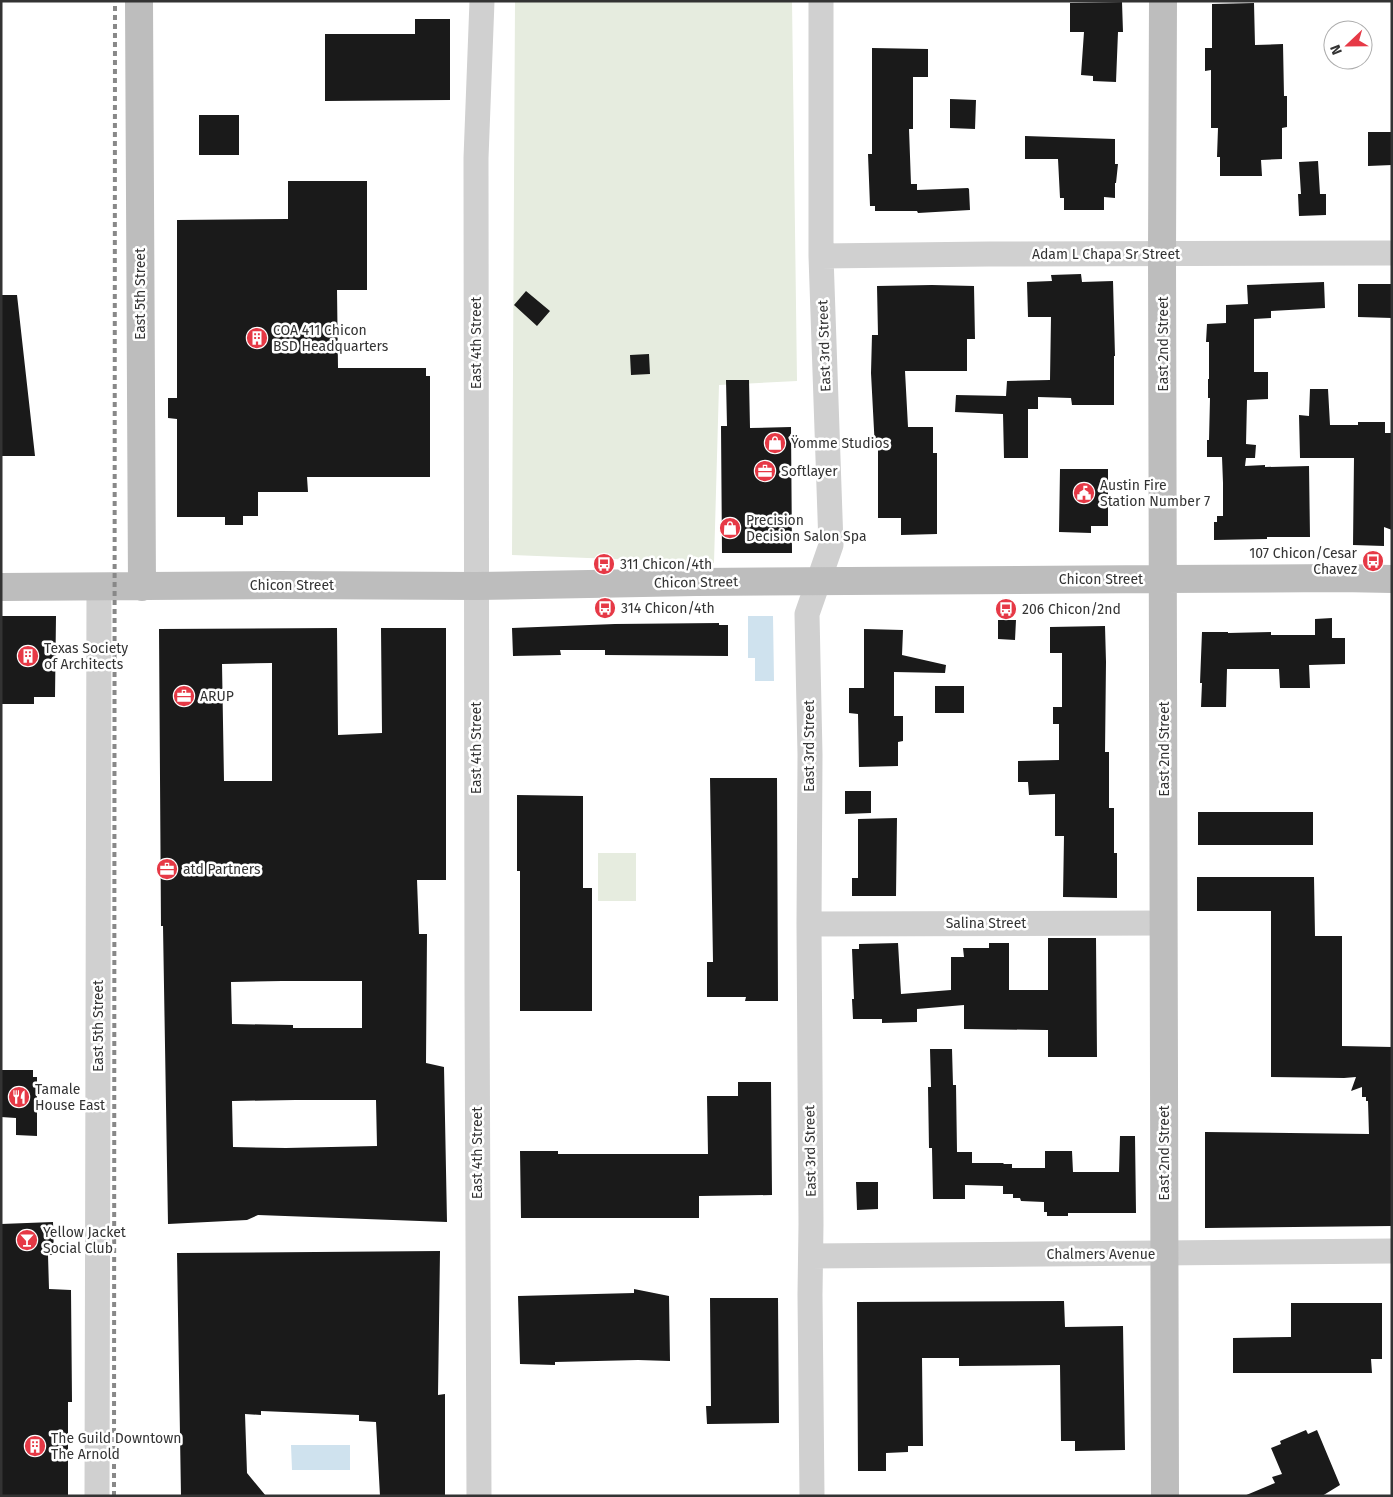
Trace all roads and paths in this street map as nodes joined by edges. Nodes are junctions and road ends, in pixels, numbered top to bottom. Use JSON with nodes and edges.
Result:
{"nodes":[{"id":1,"x":139,"y":1,"type":"edge"},
{"id":2,"x":482,"y":1,"type":"edge"},
{"id":3,"x":821,"y":1,"type":"edge"},
{"id":4,"x":1163,"y":1,"type":"edge"},
{"id":5,"x":1162,"y":254,"type":"junction"},
{"id":6,"x":1392,"y":254,"type":"edge"},
{"id":7,"x":821,"y":256,"type":"junction"},
{"id":8,"x":1163,"y":579,"type":"junction"},
{"id":9,"x":1392,"y":579,"type":"edge"},
{"id":10,"x":819,"y":582,"type":"junction"},
{"id":11,"x":99,"y":586,"type":"junction"},
{"id":12,"x":476,"y":586,"type":"junction"},
{"id":13,"x":1,"y":587,"type":"edge"},
{"id":14,"x":142,"y":587,"type":"junction"},
{"id":15,"x":1164,"y":923,"type":"junction"},
{"id":16,"x":809,"y":924,"type":"junction"},
{"id":17,"x":1392,"y":1251,"type":"edge"},
{"id":18,"x":1164,"y":1253,"type":"junction"},
{"id":19,"x":811,"y":1256,"type":"junction"},
{"id":20,"x":97,"y":1496,"type":"edge"},
{"id":21,"x":479,"y":1496,"type":"edge"},
{"id":22,"x":812,"y":1496,"type":"edge"},
{"id":23,"x":1165,"y":1496,"type":"edge"}],
"edges":[{"from":1,"to":14,"type":"street","name":"East 5th Street"},
{"from":2,"to":12,"type":"street","name":"East 4th Street"},
{"from":3,"to":7,"type":"street","name":"East 3rd Street"},
{"from":4,"to":5,"type":"street","name":"East 2nd Street"},
{"from":5,"to":6,"type":"street","name":"Adam L Chapa Sr Street"},
{"from":5,"to":7,"type":"street","name":"Adam L Chapa Sr Street"},
{"from":5,"to":8,"type":"street","name":"East 2nd Street"},
{"from":7,"to":10,"type":"street","name":"East 3rd Street"},
{"from":8,"to":9,"type":"street","name":"Chicon Street"},
{"from":8,"to":10,"type":"street","name":"Chicon Street"},
{"from":8,"to":15,"type":"street","name":"East 2nd Street"},
{"from":10,"to":12,"type":"street","name":"Chicon Street"},
{"from":10,"to":16,"type":"street","name":"East 3rd Street"},
{"from":11,"to":13,"type":"street","name":"Chicon Street"},
{"from":11,"to":14,"type":"street","name":"Chicon Street"},
{"from":11,"to":20,"type":"street","name":"East 5th Street"},
{"from":12,"to":14,"type":"street","name":"Chicon Street"},
{"from":12,"to":21,"type":"street","name":"East 4th Street"},
{"from":15,"to":16,"type":"street","name":"Salina Street"},
{"from":15,"to":18,"type":"street","name":"East 2nd Street"},
{"from":16,"to":19,"type":"street","name":"East 3rd Street"},
{"from":17,"to":18,"type":"street","name":"Chalmers Avenue"},
{"from":18,"to":19,"type":"street","name":"Chalmers Avenue"},
{"from":18,"to":23,"type":"street","name":"East 2nd Street"},
{"from":19,"to":22,"type":"street","name":"East 3rd Street"}]}
